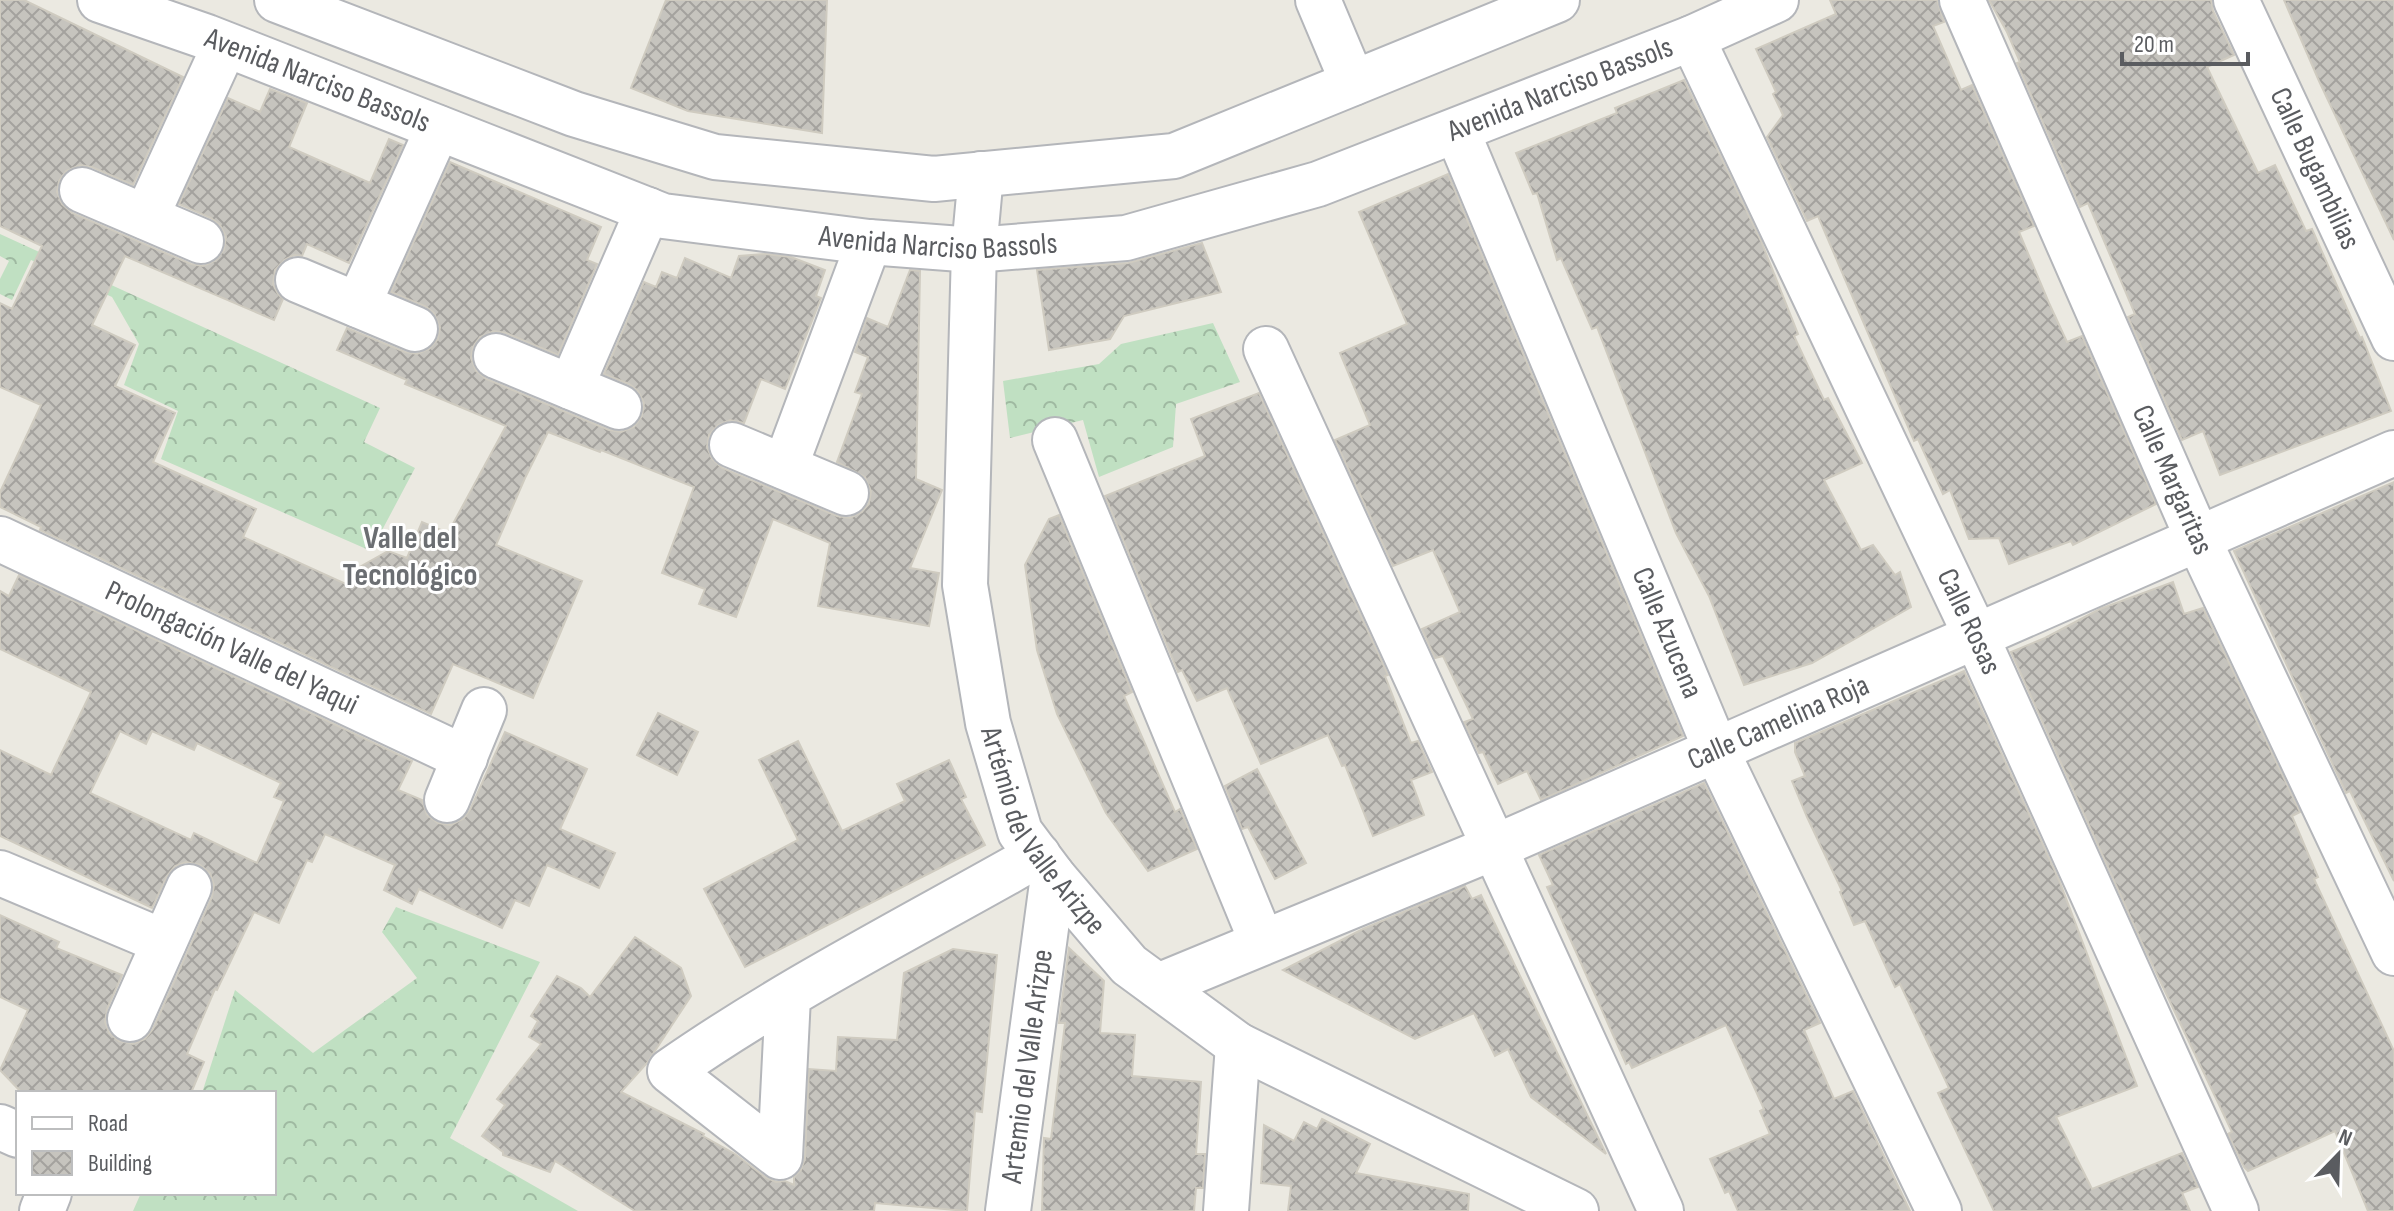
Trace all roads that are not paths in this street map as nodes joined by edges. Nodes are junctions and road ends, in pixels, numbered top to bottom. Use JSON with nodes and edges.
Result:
{"nodes":[{"id":1,"x":100,"y":0,"type":"edge"},
{"id":2,"x":277,"y":0,"type":"edge"},
{"id":3,"x":1318,"y":0,"type":"edge"},
{"id":4,"x":1557,"y":0,"type":"edge"},
{"id":5,"x":1776,"y":0,"type":"edge"},
{"id":6,"x":1962,"y":0,"type":"edge"},
{"id":7,"x":2236,"y":0,"type":"edge"},
{"id":8,"x":1692,"y":38,"type":"junction"},
{"id":9,"x":225,"y":45,"type":"junction"},
{"id":10,"x":1353,"y":83,"type":"junction"},
{"id":11,"x":438,"y":128,"type":"junction"},
{"id":12,"x":1457,"y":131,"type":"junction"},
{"id":13,"x":981,"y":174,"type":"junction"},
{"id":14,"x":82,"y":190,"type":"dead end"},
{"id":15,"x":648,"y":210,"type":"junction"},
{"id":16,"x":146,"y":217,"type":"junction"},
{"id":17,"x":201,"y":241,"type":"dead end"},
{"id":18,"x":869,"y":242,"type":"junction"},
{"id":19,"x":974,"y":250,"type":"junction"},
{"id":20,"x":298,"y":280,"type":"dead end"},
{"id":21,"x":358,"y":305,"type":"junction"},
{"id":22,"x":415,"y":329,"type":"dead end"},
{"id":23,"x":2394,"y":338,"type":"edge"},
{"id":24,"x":1266,"y":349,"type":"dead end"},
{"id":25,"x":496,"y":356,"type":"dead end"},
{"id":26,"x":571,"y":387,"type":"junction"},
{"id":27,"x":619,"y":407,"type":"dead end"},
{"id":28,"x":1055,"y":440,"type":"dead end"},
{"id":29,"x":732,"y":445,"type":"dead end"},
{"id":30,"x":2394,"y":453,"type":"edge"},
{"id":31,"x":785,"y":467,"type":"junction"},
{"id":32,"x":846,"y":493,"type":"dead end"},
{"id":33,"x":0,"y":539,"type":"edge"},
{"id":34,"x":2198,"y":539,"type":"junction"},
{"id":35,"x":1976,"y":636,"type":"junction"},
{"id":36,"x":484,"y":710,"type":"dead end"},
{"id":37,"x":1716,"y":750,"type":"junction"},
{"id":38,"x":465,"y":758,"type":"junction"},
{"id":39,"x":447,"y":800,"type":"dead end"},
{"id":40,"x":1495,"y":847,"type":"junction"},
{"id":41,"x":1046,"y":866,"type":"junction"},
{"id":42,"x":0,"y":873,"type":"edge"},
{"id":43,"x":189,"y":887,"type":"dead end"},
{"id":44,"x":164,"y":942,"type":"junction"},
{"id":45,"x":1262,"y":942,"type":"junction"},
{"id":46,"x":2394,"y":953,"type":"edge"},
{"id":47,"x":1158,"y":986,"type":"junction"},
{"id":48,"x":788,"y":997,"type":"dead end"},
{"id":49,"x":130,"y":1019,"type":"dead end"},
{"id":50,"x":1238,"y":1045,"type":"junction"},
{"id":51,"x":1008,"y":1211,"type":"edge"},
{"id":52,"x":1226,"y":1211,"type":"edge"},
{"id":53,"x":1576,"y":1211,"type":"edge"},
{"id":54,"x":1661,"y":1211,"type":"edge"},
{"id":55,"x":1939,"y":1211,"type":"edge"},
{"id":56,"x":2236,"y":1211,"type":"edge"}],
"edges":[{"from":1,"to":9,"type":"street","name":"Avenida Narciso Bassols"},
{"from":2,"to":13,"type":"street","name":"Avenida Narciso Bassols"},
{"from":3,"to":10,"type":"street"},
{"from":4,"to":10,"type":"street","name":"Avenida Narciso Bassols"},
{"from":5,"to":8,"type":"street","name":"Avenida Narciso Bassols"},
{"from":6,"to":34,"type":"street","name":"Calle Margaritas"},
{"from":7,"to":23,"type":"street","name":"Calle Bugambilias"},
{"from":8,"to":12,"type":"street","name":"Avenida Narciso Bassols"},
{"from":8,"to":35,"type":"street","name":"Calle Rosas"},
{"from":9,"to":11,"type":"street","name":"Avenida Narciso Bassols"},
{"from":9,"to":16,"type":"street"},
{"from":10,"to":13,"type":"street","name":"Avenida Narciso Bassols"},
{"from":11,"to":15,"type":"street","name":"Avenida Narciso Bassols"},
{"from":11,"to":21,"type":"street"},
{"from":12,"to":19,"type":"street","name":"Avenida Narciso Bassols"},
{"from":12,"to":37,"type":"street","name":"Calle Azucena"},
{"from":13,"to":19,"type":"street","name":"Artémio del Valle Arizpe"},
{"from":14,"to":16,"type":"street"},
{"from":15,"to":18,"type":"street","name":"Avenida Narciso Bassols"},
{"from":15,"to":26,"type":"street"},
{"from":16,"to":17,"type":"street"},
{"from":18,"to":19,"type":"street","name":"Avenida Narciso Bassols"},
{"from":18,"to":31,"type":"street"},
{"from":19,"to":41,"type":"street","name":"Artémio del Valle Arizpe"},
{"from":20,"to":21,"type":"street"},
{"from":21,"to":22,"type":"street"},
{"from":24,"to":40,"type":"street"},
{"from":25,"to":26,"type":"street"},
{"from":26,"to":27,"type":"street"},
{"from":28,"to":45,"type":"street"},
{"from":29,"to":31,"type":"street"},
{"from":30,"to":34,"type":"street","name":"Calle Camelina Roja"},
{"from":31,"to":32,"type":"street"},
{"from":33,"to":38,"type":"street","name":"Prolongación Valle del Yaqui"},
{"from":34,"to":35,"type":"street","name":"Calle Camelina Roja"},
{"from":34,"to":46,"type":"street","name":"Calle Margaritas"},
{"from":35,"to":37,"type":"street","name":"Calle Camelina Roja"},
{"from":35,"to":56,"type":"street","name":"Calle Rosas"},
{"from":36,"to":38,"type":"street"},
{"from":37,"to":40,"type":"street","name":"Calle Camelina Roja"},
{"from":37,"to":55,"type":"street","name":"Calle Azucena"},
{"from":38,"to":39,"type":"street"},
{"from":40,"to":45,"type":"street","name":"Calle Camelina Roja"},
{"from":40,"to":54,"type":"street"},
{"from":41,"to":47,"type":"street","name":"Artémio del Valle Arizpe"},
{"from":41,"to":48,"type":"street"},
{"from":41,"to":51,"type":"street","name":"Artemio del Valle Arizpe"},
{"from":42,"to":44,"type":"street"},
{"from":43,"to":44,"type":"street"},
{"from":44,"to":49,"type":"street"},
{"from":45,"to":47,"type":"street","name":"Calle Camelina Roja"},
{"from":47,"to":50,"type":"street","name":"Artémio del Valle Arizpe"},
{"from":50,"to":52,"type":"street"},
{"from":50,"to":53,"type":"street","name":"Artémio del Valle Arizpe"}]}
